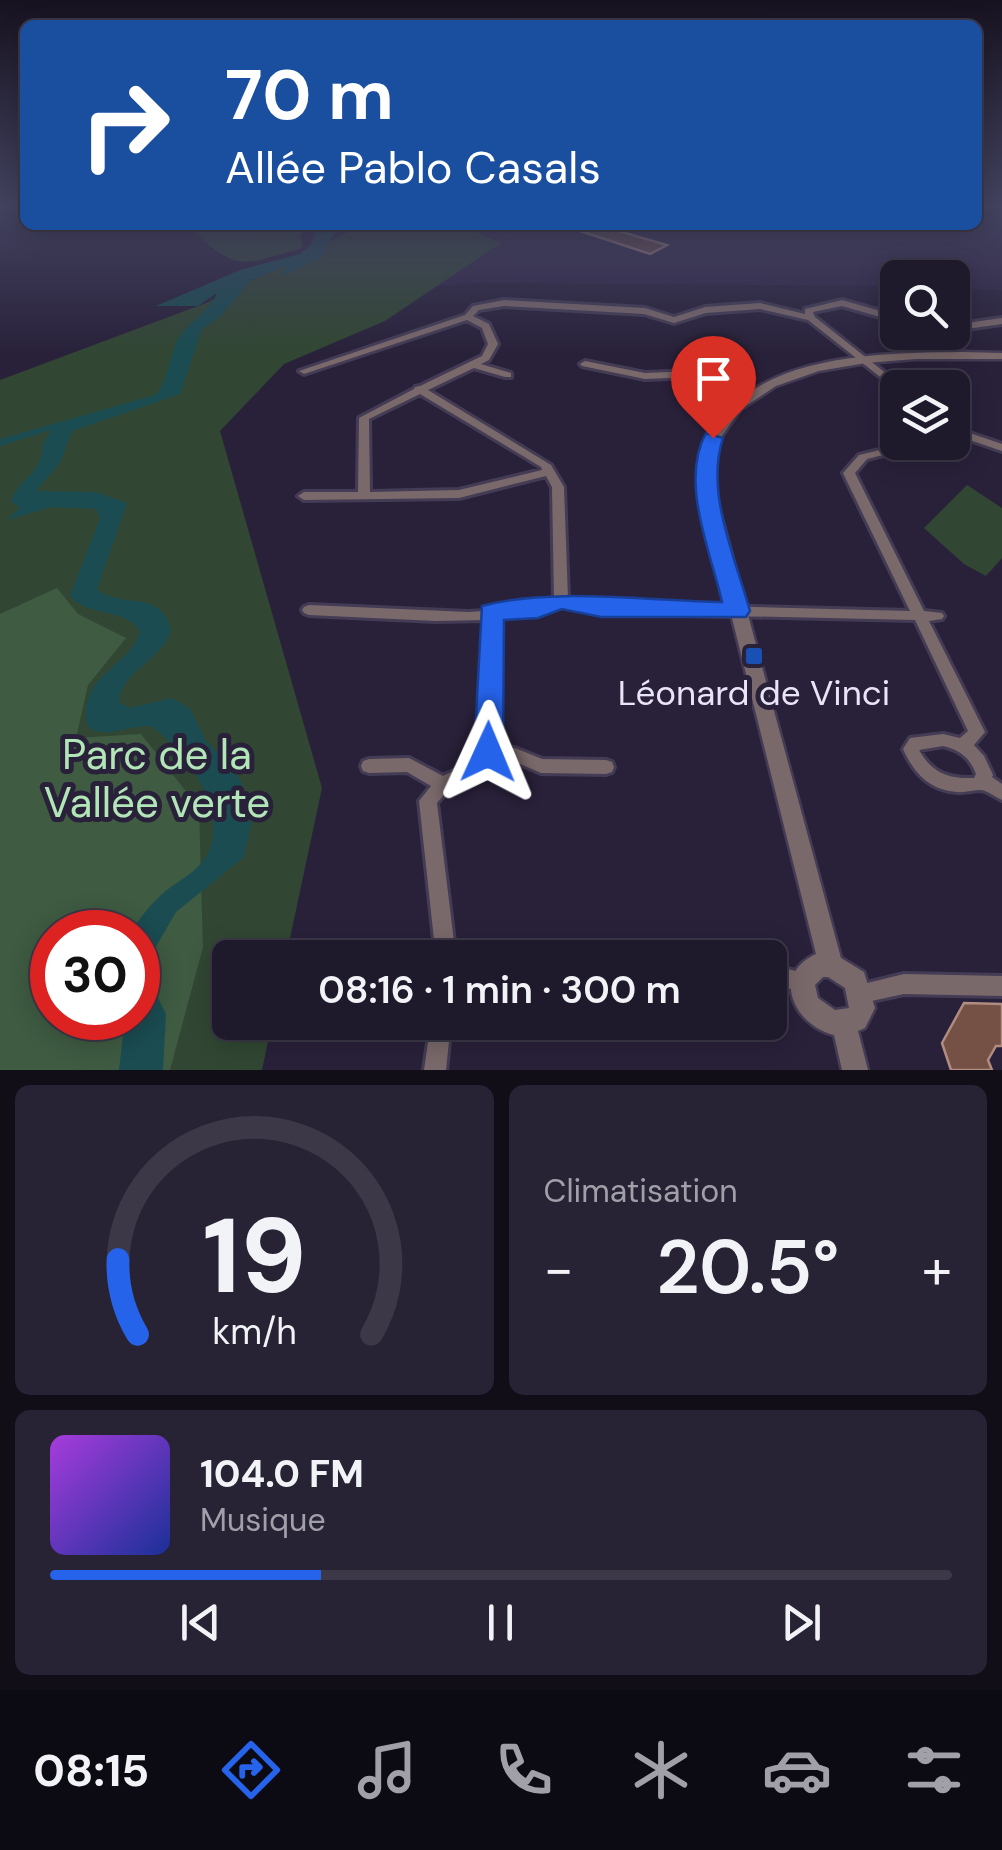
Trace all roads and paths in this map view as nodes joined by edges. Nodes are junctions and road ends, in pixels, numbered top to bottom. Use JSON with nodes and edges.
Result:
{"nodes":[{"id":1,"x":820,"y":306,"type":"junction"},
{"id":2,"x":771,"y":308,"type":"junction"},
{"id":3,"x":880,"y":314,"type":"edge"},
{"id":4,"x":468,"y":317,"type":"junction"},
{"id":5,"x":811,"y":318,"type":"junction"},
{"id":6,"x":1002,"y":321,"type":"edge"},
{"id":7,"x":970,"y":325,"type":"edge"},
{"id":8,"x":1002,"y":356,"type":"edge"},
{"id":9,"x":867,"y":358,"type":"junction"},
{"id":10,"x":585,"y":364,"type":"dead end"},
{"id":11,"x":475,"y":365,"type":"junction"},
{"id":12,"x":304,"y":371,"type":"dead end"},
{"id":13,"x":880,"y":371,"type":"edge"},
{"id":14,"x":508,"y":375,"type":"dead end"},
{"id":15,"x":742,"y":388,"type":"dead end"},
{"id":16,"x":419,"y":390,"type":"junction"},
{"id":17,"x":970,"y":438,"type":"edge"},
{"id":18,"x":1002,"y":448,"type":"edge"},
{"id":19,"x":880,"y":453,"type":"edge"},
{"id":20,"x":550,"y":472,"type":"junction"},
{"id":21,"x":364,"y":495,"type":"junction"},
{"id":22,"x":304,"y":496,"type":"dead end"},
{"id":23,"x":561,"y":601,"type":"junction"},
{"id":24,"x":309,"y":610,"type":"dead end"},
{"id":25,"x":737,"y":611,"type":"junction"},
{"id":26,"x":491,"y":612,"type":"junction"},
{"id":27,"x":918,"y":616,"type":"junction"},
{"id":28,"x":937,"y":616,"type":"dead end"},
{"id":29,"x":965,"y":744,"type":"junction"},
{"id":30,"x":488,"y":752,"type":"junction"},
{"id":31,"x":369,"y":766,"type":"dead end"},
{"id":32,"x":606,"y":768,"type":"dead end"},
{"id":33,"x":982,"y":779,"type":"junction"},
{"id":34,"x":443,"y":784,"type":"junction"},
{"id":35,"x":1002,"y":793,"type":"edge"},
{"id":36,"x":444,"y":940,"type":"edge"},
{"id":37,"x":831,"y":965,"type":"junction"},
{"id":38,"x":787,"y":978,"type":"edge"},
{"id":39,"x":802,"y":981,"type":"junction"},
{"id":40,"x":1002,"y":986,"type":"edge"},
{"id":41,"x":862,"y":993,"type":"junction"},
{"id":42,"x":844,"y":1024,"type":"junction"},
{"id":43,"x":439,"y":1040,"type":"edge"},
{"id":44,"x":435,"y":1070,"type":"edge"},
{"id":45,"x":854,"y":1070,"type":"edge"}],
"edges":[{"from":1,"to":2,"type":"street"},
{"from":1,"to":3,"type":"street"},
{"from":1,"to":5,"type":"street"},
{"from":2,"to":4,"type":"street"},
{"from":2,"to":5,"type":"street"},
{"from":4,"to":11,"type":"street"},
{"from":4,"to":12,"type":"street"},
{"from":5,"to":9,"type":"street"},
{"from":6,"to":7,"type":"street"},
{"from":8,"to":9,"type":"street"},
{"from":9,"to":13,"type":"street"},
{"from":9,"to":25,"type":"street"},
{"from":10,"to":15,"type":"street"},
{"from":11,"to":14,"type":"street"},
{"from":11,"to":16,"type":"street"},
{"from":16,"to":20,"type":"street"},
{"from":16,"to":21,"type":"street"},
{"from":17,"to":18,"type":"street"},
{"from":19,"to":27,"type":"street"},
{"from":20,"to":21,"type":"street"},
{"from":20,"to":23,"type":"street"},
{"from":21,"to":22,"type":"street"},
{"from":23,"to":25,"type":"street"},
{"from":23,"to":26,"type":"street"},
{"from":24,"to":26,"type":"street"},
{"from":25,"to":27,"type":"street"},
{"from":25,"to":37,"type":"street"},
{"from":26,"to":30,"type":"street"},
{"from":27,"to":28,"type":"street"},
{"from":27,"to":29,"type":"street"},
{"from":29,"to":33,"type":"street"},
{"from":29,"to":33,"type":"street"},
{"from":30,"to":32,"type":"street"},
{"from":30,"to":34,"type":"street"},
{"from":31,"to":34,"type":"street"},
{"from":33,"to":35,"type":"street"},
{"from":34,"to":36,"type":"street"},
{"from":37,"to":39,"type":"street"},
{"from":37,"to":41,"type":"street"},
{"from":38,"to":39,"type":"street"},
{"from":39,"to":42,"type":"street"},
{"from":40,"to":41,"type":"street"},
{"from":41,"to":42,"type":"street"},
{"from":42,"to":45,"type":"street"},
{"from":43,"to":44,"type":"street"}]}
